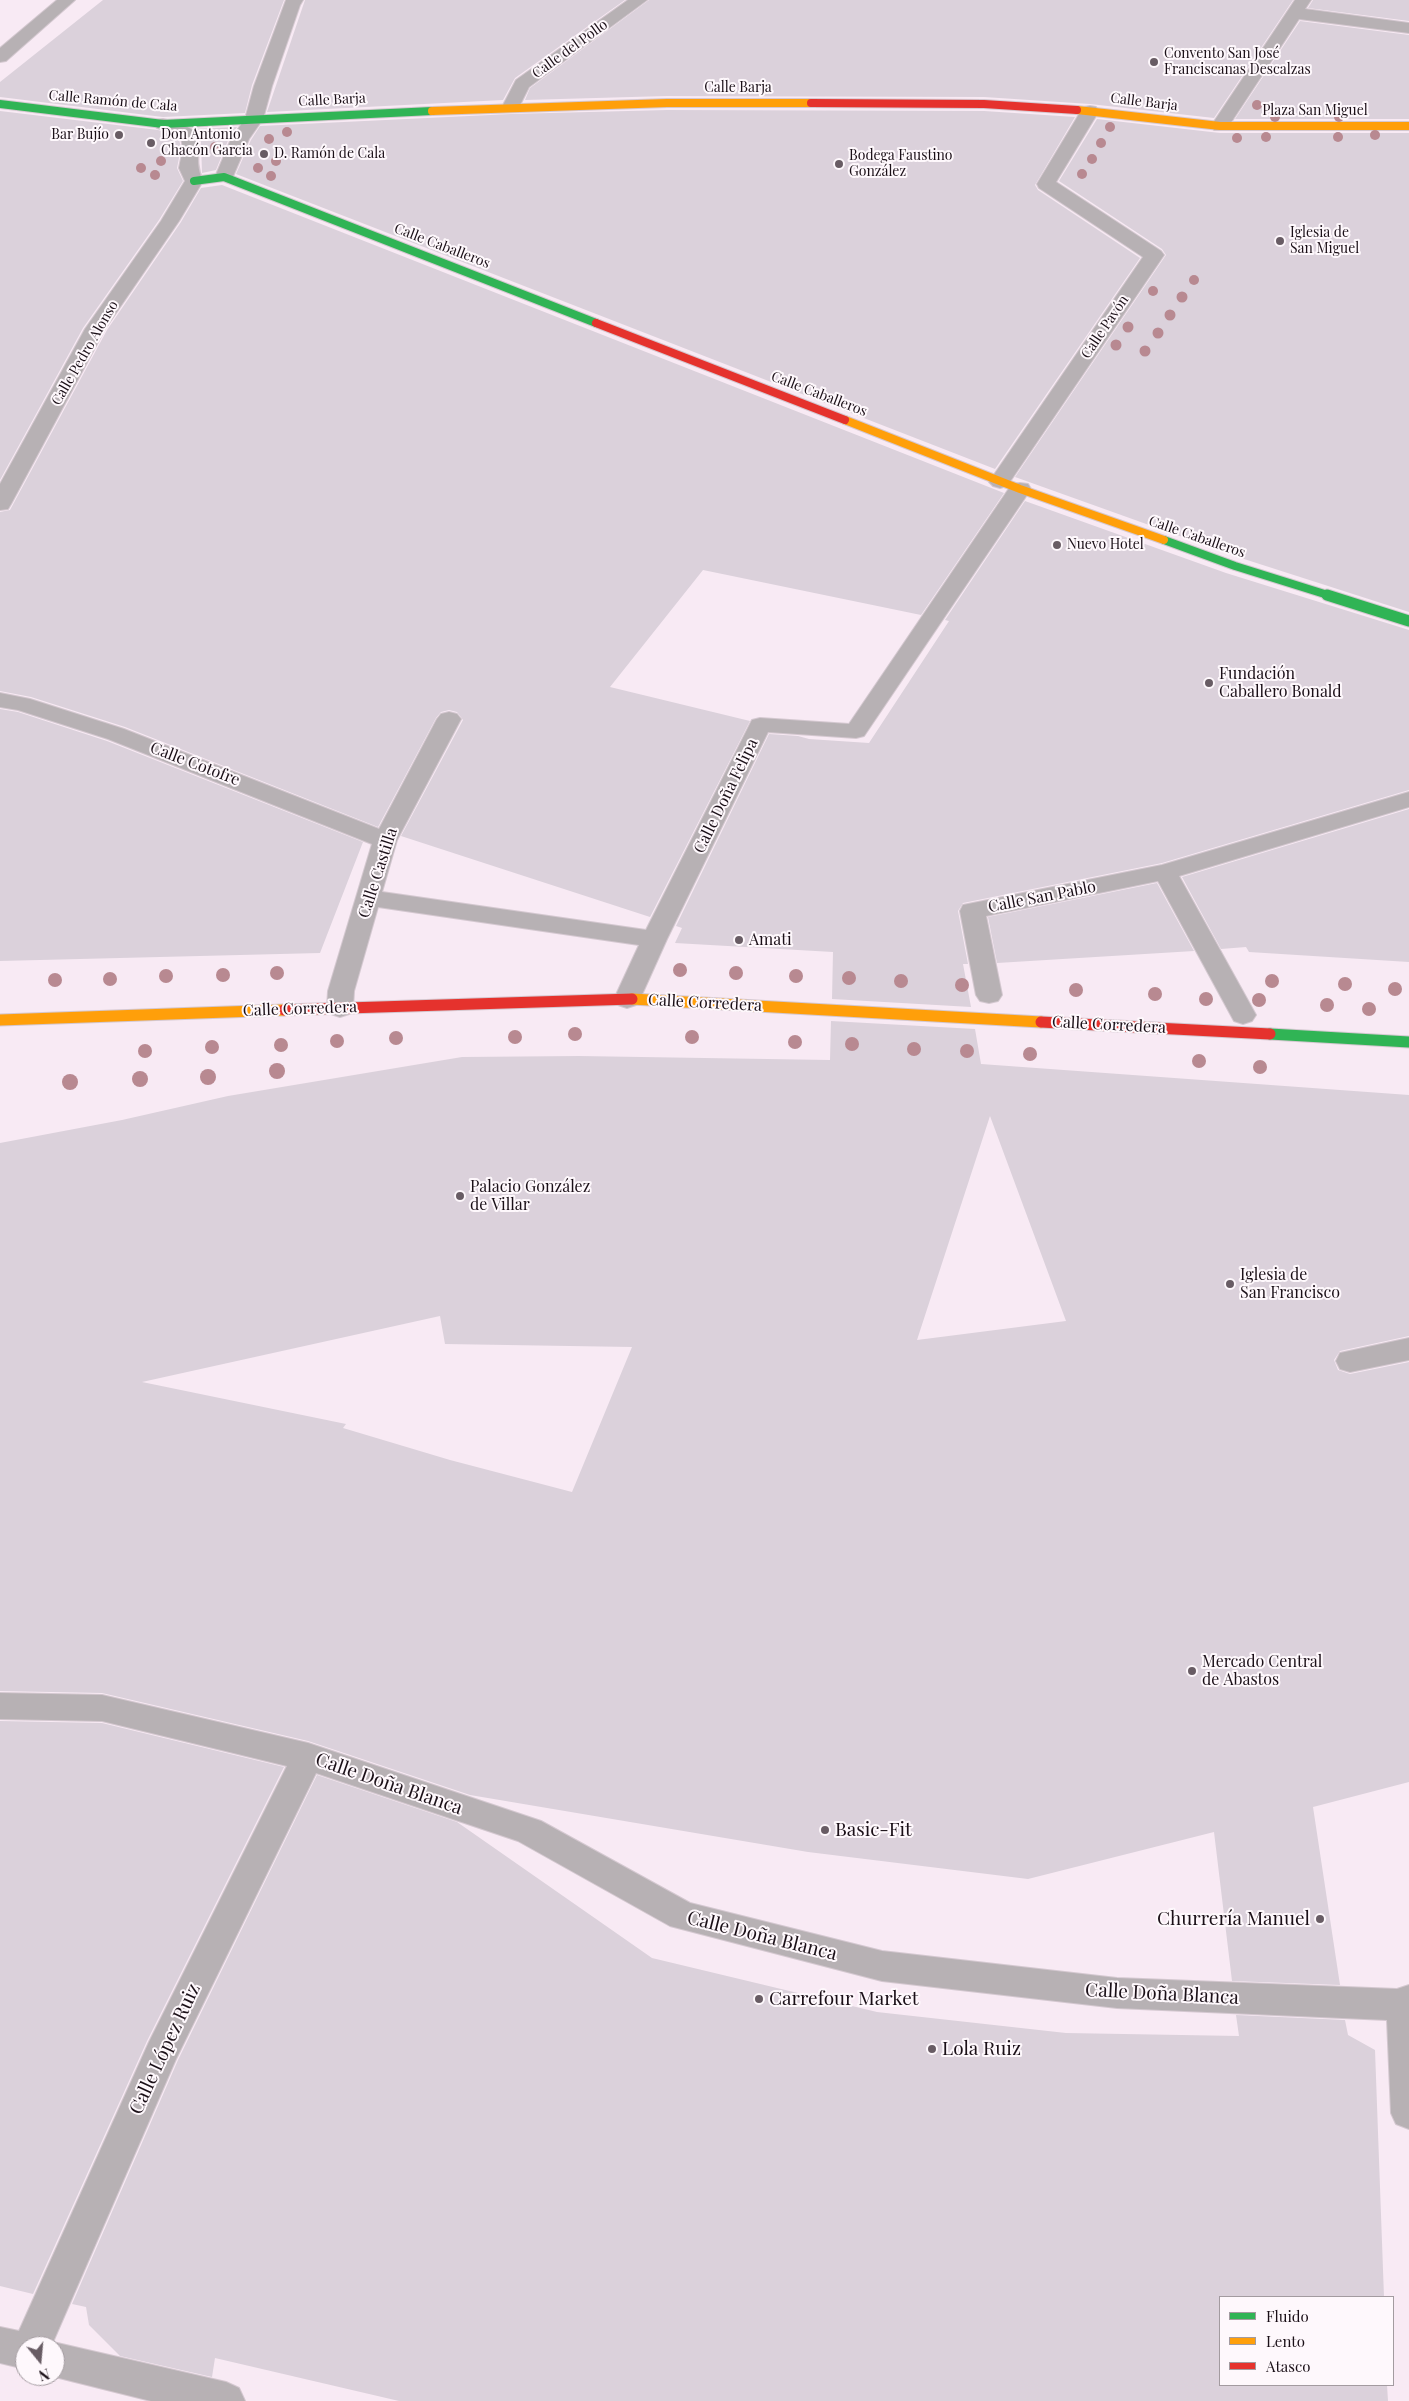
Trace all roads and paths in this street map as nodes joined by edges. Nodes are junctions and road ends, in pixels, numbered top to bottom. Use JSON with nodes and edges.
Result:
{"nodes":[{"id":1,"x":67,"y":0,"type":"edge"},
{"id":2,"x":295,"y":0,"type":"edge"},
{"id":3,"x":639,"y":0,"type":"edge"},
{"id":4,"x":1299,"y":7,"type":"edge"},
{"id":5,"x":1409,"y":28,"type":"edge"},
{"id":6,"x":0,"y":56,"type":"edge"},
{"id":7,"x":0,"y":104,"type":"edge"},
{"id":8,"x":511,"y":107,"type":"junction"},
{"id":9,"x":1090,"y":111,"type":"junction"},
{"id":10,"x":254,"y":119,"type":"junction"},
{"id":11,"x":163,"y":124,"type":"junction"},
{"id":12,"x":1220,"y":126,"type":"junction"},
{"id":13,"x":1409,"y":126,"type":"edge"},
{"id":14,"x":224,"y":177,"type":"junction"},
{"id":15,"x":194,"y":181,"type":"junction"},
{"id":16,"x":1010,"y":486,"type":"junction"},
{"id":17,"x":0,"y":504,"type":"edge"},
{"id":18,"x":1409,"y":621,"type":"edge"},
{"id":19,"x":0,"y":700,"type":"edge"},
{"id":20,"x":449,"y":719,"type":"dead end"},
{"id":21,"x":1409,"y":799,"type":"edge"},
{"id":22,"x":385,"y":840,"type":"junction"},
{"id":23,"x":1165,"y":872,"type":"junction"},
{"id":24,"x":368,"y":898,"type":"junction"},
{"id":25,"x":654,"y":939,"type":"junction"},
{"id":26,"x":989,"y":995,"type":"dead end"},
{"id":27,"x":628,"y":999,"type":"junction"},
{"id":28,"x":340,"y":1008,"type":"junction"},
{"id":29,"x":1243,"y":1015,"type":"dead end"},
{"id":30,"x":0,"y":1020,"type":"edge"},
{"id":31,"x":1409,"y":1042,"type":"edge"},
{"id":32,"x":1409,"y":1349,"type":"edge"},
{"id":33,"x":1350,"y":1361,"type":"dead end"},
{"id":34,"x":0,"y":1706,"type":"edge"},
{"id":35,"x":308,"y":1757,"type":"junction"},
{"id":36,"x":1407,"y":2003,"type":"edge"},
{"id":37,"x":1409,"y":2113,"type":"edge"},
{"id":38,"x":36,"y":2336,"type":"edge"},
{"id":39,"x":0,"y":2345,"type":"edge"},
{"id":40,"x":15,"y":2349,"type":"edge"},
{"id":41,"x":65,"y":2361,"type":"edge"},
{"id":42,"x":226,"y":2401,"type":"edge"}],
"edges":[{"from":1,"to":6,"type":"street"},
{"from":2,"to":10,"type":"street"},
{"from":3,"to":8,"type":"street","name":"Calle del Pollo"},
{"from":4,"to":5,"type":"street"},
{"from":4,"to":12,"type":"street"},
{"from":7,"to":11,"type":"street","name":"Calle Ramón de Cala"},
{"from":8,"to":9,"type":"street","name":"Calle Barja"},
{"from":8,"to":10,"type":"street","name":"Calle Barja"},
{"from":9,"to":12,"type":"street","name":"Calle Barja"},
{"from":9,"to":16,"type":"street","name":"Calle Pavón"},
{"from":10,"to":11,"type":"street","name":"Calle Ramón de Cala"},
{"from":10,"to":14,"type":"street"},
{"from":11,"to":15,"type":"street"},
{"from":12,"to":13,"type":"street","name":"Plaza San Miguel"},
{"from":14,"to":15,"type":"street"},
{"from":14,"to":16,"type":"street","name":"Calle Caballeros"},
{"from":15,"to":17,"type":"street","name":"Calle Pedro Alonso"},
{"from":16,"to":18,"type":"street","name":"Calle Caballeros"},
{"from":16,"to":25,"type":"street","name":"Calle Doña Felipa"},
{"from":19,"to":22,"type":"street","name":"Calle Cotofre"},
{"from":20,"to":22,"type":"street","name":"Calle Castilla"},
{"from":21,"to":23,"type":"street","name":"Calle San Pablo"},
{"from":22,"to":24,"type":"street","name":"Calle Castilla"},
{"from":23,"to":26,"type":"street","name":"Calle San Pablo"},
{"from":23,"to":29,"type":"street"},
{"from":24,"to":25,"type":"street"},
{"from":24,"to":28,"type":"street","name":"Calle Castilla"},
{"from":25,"to":27,"type":"street","name":"Calle Doña Felipa"},
{"from":27,"to":28,"type":"street","name":"Calle Corredera"},
{"from":27,"to":31,"type":"street","name":"Calle Corredera"},
{"from":28,"to":30,"type":"street","name":"Calle Corredera"},
{"from":32,"to":33,"type":"street"},
{"from":34,"to":35,"type":"street","name":"Calle Doña Blanca"},
{"from":35,"to":36,"type":"street","name":"Calle Doña Blanca"},
{"from":35,"to":38,"type":"street","name":"Calle López Ruiz"},
{"from":36,"to":37,"type":"street"},
{"from":39,"to":40,"type":"street"},
{"from":41,"to":42,"type":"street"}]}
